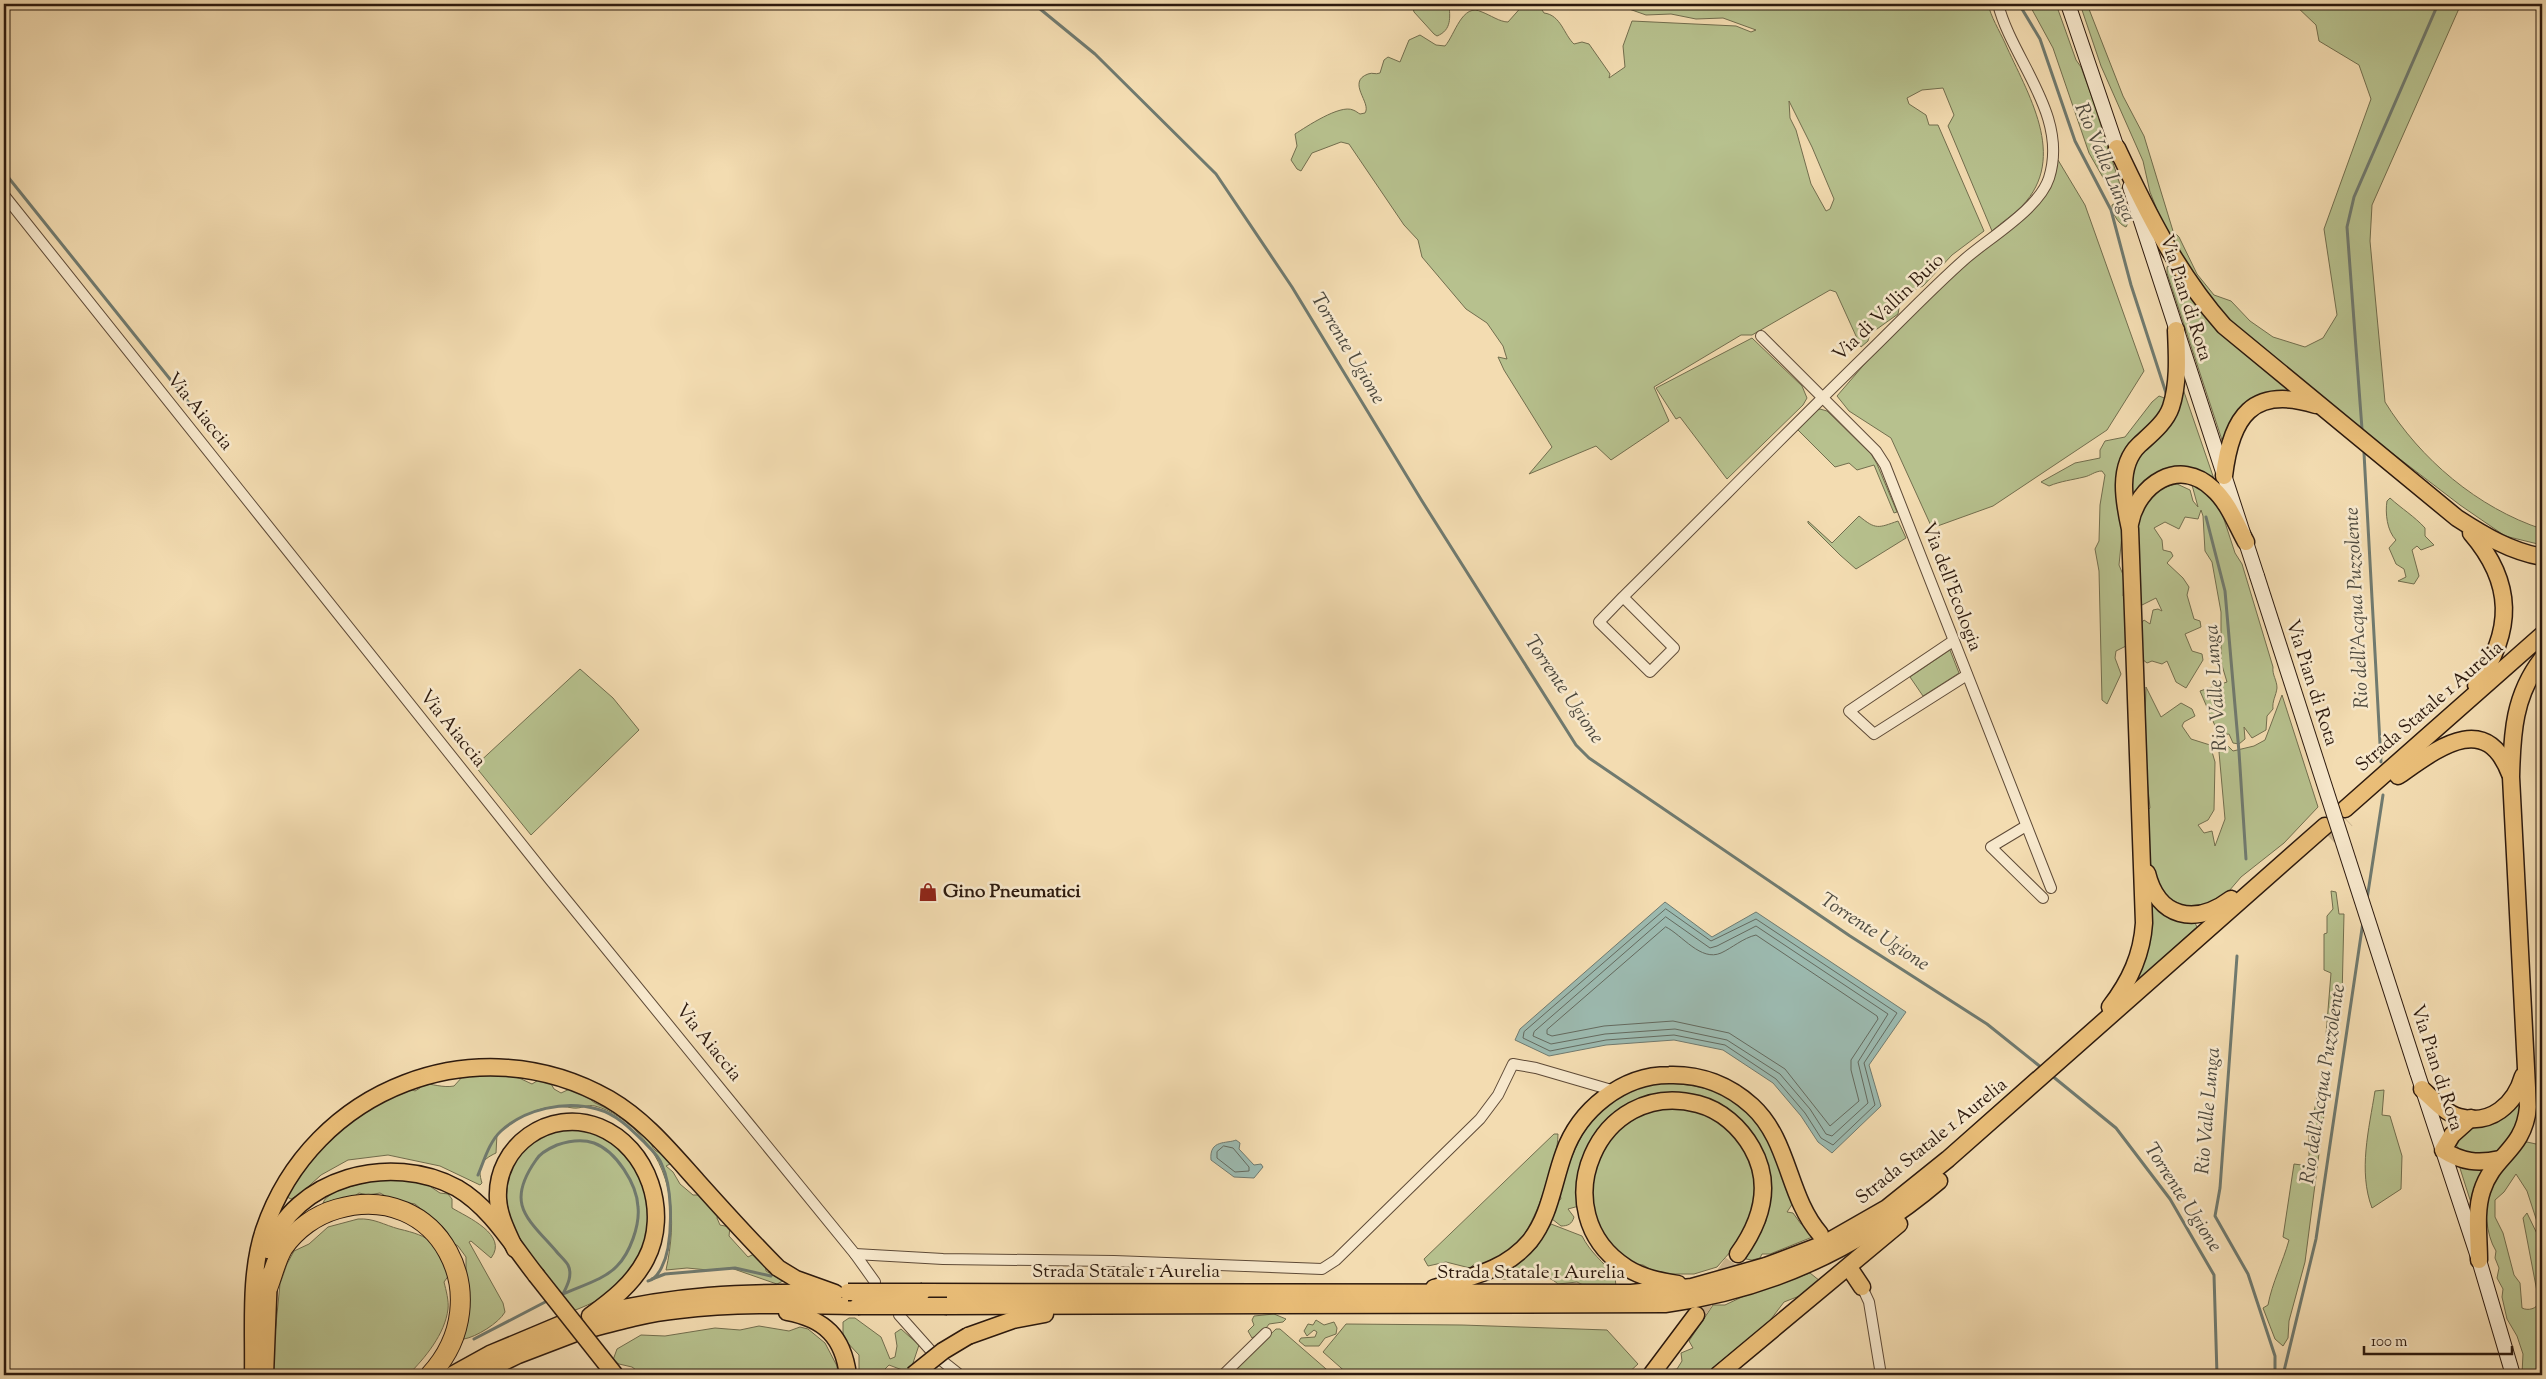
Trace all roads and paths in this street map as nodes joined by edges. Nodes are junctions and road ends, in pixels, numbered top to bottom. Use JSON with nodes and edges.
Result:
{"nodes":[{"id":1,"x":1998,"y":4,"type":"edge"},
{"id":2,"x":2068,"y":4,"type":"edge"},
{"id":3,"x":2117,"y":148,"type":"junction"},
{"id":4,"x":4,"y":195,"type":"edge"},
{"id":5,"x":2176,"y":330,"type":"junction"},
{"id":6,"x":1762,"y":336,"type":"dead end"},
{"id":7,"x":1824,"y":397,"type":"junction"},
{"id":8,"x":2321,"y":407,"type":"junction"},
{"id":9,"x":2224,"y":476,"type":"junction"},
{"id":10,"x":2458,"y":518,"type":"junction"},
{"id":11,"x":2130,"y":529,"type":"junction"},
{"id":12,"x":2246,"y":542,"type":"junction"},
{"id":13,"x":2542,"y":556,"type":"edge"},
{"id":14,"x":1623,"y":597,"type":"junction"},
{"id":15,"x":2542,"y":635,"type":"edge"},
{"id":16,"x":1953,"y":641,"type":"junction"},
{"id":17,"x":2542,"y":649,"type":"edge"},
{"id":18,"x":2542,"y":659,"type":"edge"},
{"id":19,"x":1967,"y":675,"type":"junction"},
{"id":20,"x":2455,"y":712,"type":"junction"},
{"id":21,"x":2398,"y":776,"type":"junction"},
{"id":22,"x":2511,"y":776,"type":"junction"},
{"id":23,"x":2026,"y":826,"type":"junction"},
{"id":24,"x":2301,"y":847,"type":"junction"},
{"id":25,"x":2142,"y":848,"type":"junction"},
{"id":26,"x":2051,"y":888,"type":"dead end"},
{"id":27,"x":2043,"y":898,"type":"dead end"},
{"id":28,"x":2090,"y":1034,"type":"junction"},
{"id":29,"x":2074,"y":1055,"type":"junction"},
{"id":30,"x":2524,"y":1071,"type":"junction"},
{"id":31,"x":2422,"y":1089,"type":"junction"},
{"id":32,"x":1615,"y":1090,"type":"junction"},
{"id":33,"x":2016,"y":1106,"type":"junction"},
{"id":34,"x":2471,"y":1118,"type":"junction"},
{"id":35,"x":2443,"y":1150,"type":"junction"},
{"id":36,"x":2500,"y":1160,"type":"junction"},
{"id":37,"x":1953,"y":1169,"type":"junction"},
{"id":38,"x":1820,"y":1234,"type":"dead end"},
{"id":39,"x":515,"y":1249,"type":"junction"},
{"id":40,"x":855,"y":1254,"type":"junction"},
{"id":41,"x":1738,"y":1254,"type":"tunnel mouth"},
{"id":42,"x":2480,"y":1260,"type":"junction"},
{"id":43,"x":1852,"y":1272,"type":"dead end"},
{"id":44,"x":875,"y":1282,"type":"dead end"},
{"id":45,"x":261,"y":1286,"type":"junction"},
{"id":46,"x":1862,"y":1286,"type":"joint"},
{"id":47,"x":1692,"y":1287,"type":"junction"},
{"id":48,"x":842,"y":1292,"type":"junction"},
{"id":49,"x":1417,"y":1292,"type":"junction"},
{"id":50,"x":745,"y":1305,"type":"junction"},
{"id":51,"x":1097,"y":1306,"type":"junction"},
{"id":52,"x":899,"y":1315,"type":"dead end"},
{"id":53,"x":1696,"y":1315,"type":"tunnel mouth"},
{"id":54,"x":580,"y":1324,"type":"junction"},
{"id":55,"x":1266,"y":1334,"type":"dead end"},
{"id":56,"x":932,"y":1352,"type":"dead end"},
{"id":57,"x":941,"y":1360,"type":"dead end"},
{"id":58,"x":253,"y":1375,"type":"edge"},
{"id":59,"x":265,"y":1375,"type":"edge"},
{"id":60,"x":430,"y":1375,"type":"edge"},
{"id":61,"x":452,"y":1375,"type":"edge"},
{"id":62,"x":477,"y":1375,"type":"edge"},
{"id":63,"x":615,"y":1375,"type":"edge"},
{"id":64,"x":848,"y":1375,"type":"edge"},
{"id":65,"x":913,"y":1375,"type":"edge"},
{"id":66,"x":960,"y":1375,"type":"edge"},
{"id":67,"x":1223,"y":1375,"type":"edge"},
{"id":68,"x":1651,"y":1375,"type":"edge"},
{"id":69,"x":1718,"y":1375,"type":"edge"},
{"id":70,"x":1881,"y":1375,"type":"edge"},
{"id":71,"x":2513,"y":1375,"type":"edge"}],
"edges":[{"from":1,"to":7,"type":"street","name":"Via di Vallin Buio"},
{"from":2,"to":3,"type":"main road","name":"Via Pian di Rota"},
{"from":3,"to":5,"type":"main road","name":"Via Pian di Rota"},
{"from":3,"to":8,"type":"highway"},
{"from":4,"to":40,"type":"street","name":"Via Aiaccia"},
{"from":5,"to":9,"type":"main road","name":"Via Pian di Rota"},
{"from":5,"to":11,"type":"highway"},
{"from":6,"to":7,"type":"street","name":"Via dell'Ecologia"},
{"from":7,"to":14,"type":"street","name":"Via di Vallin Buio"},
{"from":7,"to":16,"type":"street","name":"Via dell'Ecologia"},
{"from":8,"to":9,"type":"highway"},
{"from":8,"to":10,"type":"highway"},
{"from":9,"to":12,"type":"main road","name":"Via Pian di Rota"},
{"from":10,"to":13,"type":"highway"},
{"from":10,"to":20,"type":"highway"},
{"from":11,"to":12,"type":"highway"},
{"from":11,"to":25,"type":"highway"},
{"from":12,"to":31,"type":"main road","name":"Via Pian di Rota","bridge":true},
{"from":14,"to":14,"type":"street","name":"Via di Vallin Buio"},
{"from":15,"to":20,"type":"highway","name":"Strada Statale 1 Aurelia"},
{"from":16,"to":19,"type":"street","name":"Via dell'Ecologia"},
{"from":16,"to":19,"type":"street"},
{"from":17,"to":21,"type":"highway","name":"Strada Statale 1 Aurelia"},
{"from":18,"to":22,"type":"highway"},
{"from":19,"to":23,"type":"street","name":"Via dell'Ecologia"},
{"from":20,"to":21,"type":"highway","name":"Strada Statale 1 Aurelia"},
{"from":21,"to":22,"type":"highway"},
{"from":22,"to":30,"type":"highway"},
{"from":23,"to":26,"type":"street","name":"Via dell'Ecologia"},
{"from":23,"to":27,"type":"street"},
{"from":24,"to":25,"type":"highway"},
{"from":24,"to":28,"type":"highway","name":"Strada Statale 1 Aurelia"},
{"from":24,"to":29,"type":"highway","name":"Strada Statale 1 Aurelia"},
{"from":25,"to":28,"type":"highway"},
{"from":28,"to":29,"type":"highway","name":"Strada Statale 1 Aurelia"},
{"from":29,"to":33,"type":"highway","name":"Strada Statale 1 Aurelia"},
{"from":30,"to":34,"type":"highway"},
{"from":30,"to":36,"type":"highway"},
{"from":31,"to":34,"type":"highway"},
{"from":31,"to":35,"type":"main road","name":"Via Pian di Rota"},
{"from":32,"to":38,"type":"highway"},
{"from":32,"to":40,"type":"street"},
{"from":32,"to":49,"type":"highway"},
{"from":33,"to":37,"type":"highway","name":"Strada Statale 1 Aurelia"},
{"from":33,"to":47,"type":"highway","name":"Strada Statale 1 Aurelia"},
{"from":34,"to":35,"type":"highway"},
{"from":35,"to":36,"type":"highway"},
{"from":35,"to":42,"type":"main road","name":"Via Pian di Rota"},
{"from":36,"to":42,"type":"highway"},
{"from":37,"to":51,"type":"highway","name":"Strada Statale 1 Aurelia"},
{"from":37,"to":69,"type":"highway"},
{"from":39,"to":45,"type":"highway"},
{"from":39,"to":54,"type":"highway"},
{"from":39,"to":63,"type":"highway","bridge":true},
{"from":40,"to":44,"type":"street","name":"Via Aiaccia"},
{"from":41,"to":47,"type":"highway"},
{"from":42,"to":71,"type":"main road","name":"Via Pian di Rota"},
{"from":43,"to":46,"type":"highway"},
{"from":45,"to":48,"type":"highway"},
{"from":45,"to":58,"type":"highway"},
{"from":45,"to":59,"type":"highway"},
{"from":45,"to":60,"type":"highway"},
{"from":46,"to":70,"type":"street"},
{"from":47,"to":49,"type":"highway","name":"Strada Statale 1 Aurelia"},
{"from":48,"to":49,"type":"highway","name":"Strada Statale 1 Aurelia","bridge":true},
{"from":48,"to":54,"type":"highway","name":"Strada Statale 1 Aurelia"},
{"from":50,"to":51,"type":"highway","name":"Strada Statale 1 Aurelia","bridge":true},
{"from":50,"to":54,"type":"highway","name":"Strada Statale 1 Aurelia"},
{"from":50,"to":64,"type":"highway"},
{"from":51,"to":65,"type":"highway","bridge":true},
{"from":52,"to":56,"type":"street"},
{"from":53,"to":68,"type":"highway"},
{"from":54,"to":61,"type":"highway","name":"Strada Statale 1 Aurelia"},
{"from":54,"to":62,"type":"highway","name":"Strada Statale 1 Aurelia"},
{"from":55,"to":67,"type":"street"},
{"from":57,"to":66,"type":"street"}]}
